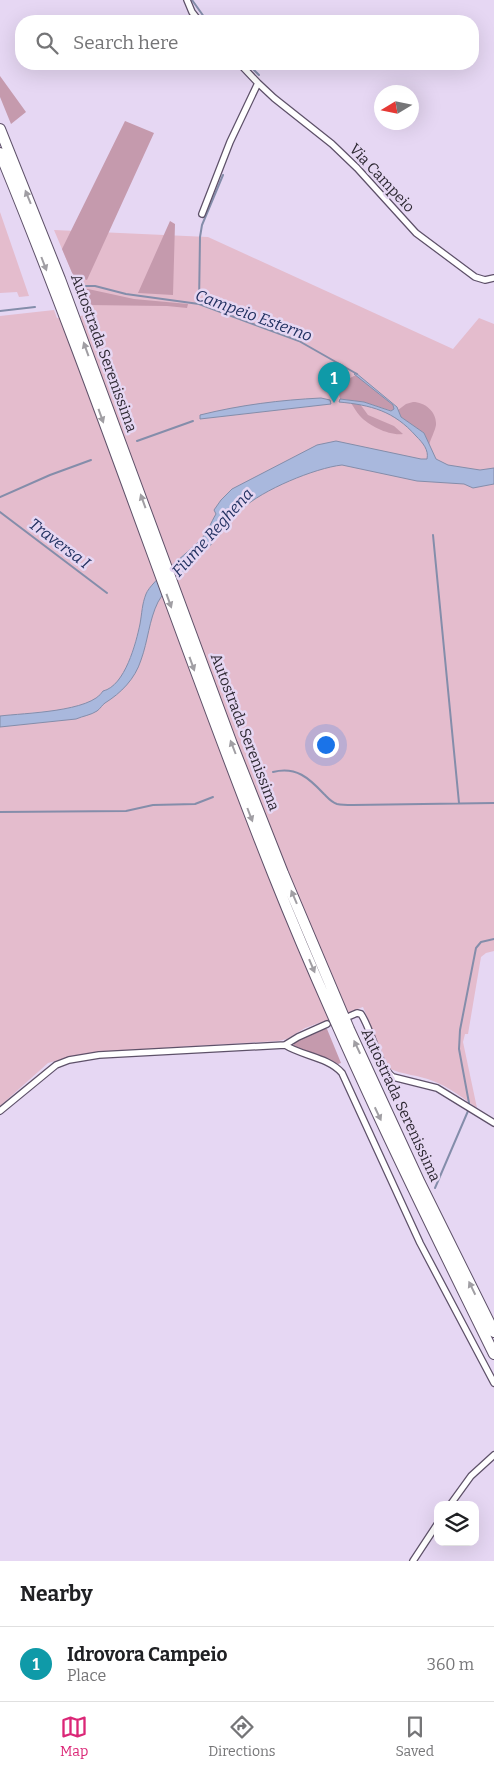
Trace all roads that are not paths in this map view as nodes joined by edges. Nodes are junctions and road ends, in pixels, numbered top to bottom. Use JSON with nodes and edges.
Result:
{"nodes":[{"id":1,"x":186,"y":0,"type":"edge"},
{"id":2,"x":194,"y":15,"type":"edge"},
{"id":3,"x":246,"y":70,"type":"edge"},
{"id":4,"x":258,"y":83,"type":"junction"},
{"id":5,"x":0,"y":129,"type":"edge"},
{"id":6,"x":0,"y":154,"type":"edge"},
{"id":7,"x":202,"y":214,"type":"dead end"},
{"id":8,"x":494,"y":278,"type":"edge"},
{"id":9,"x":155,"y":549,"type":"junction"},
{"id":10,"x":180,"y":615,"type":"junction"},
{"id":11,"x":350,"y":1016,"type":"dead end"},
{"id":12,"x":327,"y":1024,"type":"dead end"},
{"id":13,"x":285,"y":1045,"type":"junction"},
{"id":14,"x":0,"y":1111,"type":"edge"},
{"id":15,"x":494,"y":1123,"type":"edge"},
{"id":16,"x":494,"y":1332,"type":"edge"},
{"id":17,"x":494,"y":1354,"type":"edge"},
{"id":18,"x":494,"y":1383,"type":"edge"},
{"id":19,"x":494,"y":1455,"type":"edge"},
{"id":20,"x":453,"y":1501,"type":"edge"},
{"id":21,"x":434,"y":1529,"type":"edge"},
{"id":22,"x":412,"y":1561,"type":"edge"}],
"edges":[{"from":1,"to":2,"type":"street"},
{"from":3,"to":4,"type":"street","name":"Via Campeio"},
{"from":4,"to":7,"type":"street"},
{"from":4,"to":8,"type":"street","name":"Via Campeio"},
{"from":9,"to":5,"type":"highway","name":"Autostrada Serenissima","one_way":true},
{"from":6,"to":9,"type":"highway","name":"Autostrada Serenissima","one_way":true},
{"from":9,"to":10,"type":"highway","name":"Autostrada Serenissima"},
{"from":16,"to":10,"type":"highway","name":"Autostrada Serenissima","one_way":true},
{"from":10,"to":17,"type":"highway","name":"Autostrada Serenissima","one_way":true},
{"from":11,"to":15,"type":"street"},
{"from":12,"to":13,"type":"street"},
{"from":13,"to":14,"type":"street"},
{"from":13,"to":18,"type":"street"},
{"from":19,"to":20,"type":"street"},
{"from":21,"to":22,"type":"street"}]}
